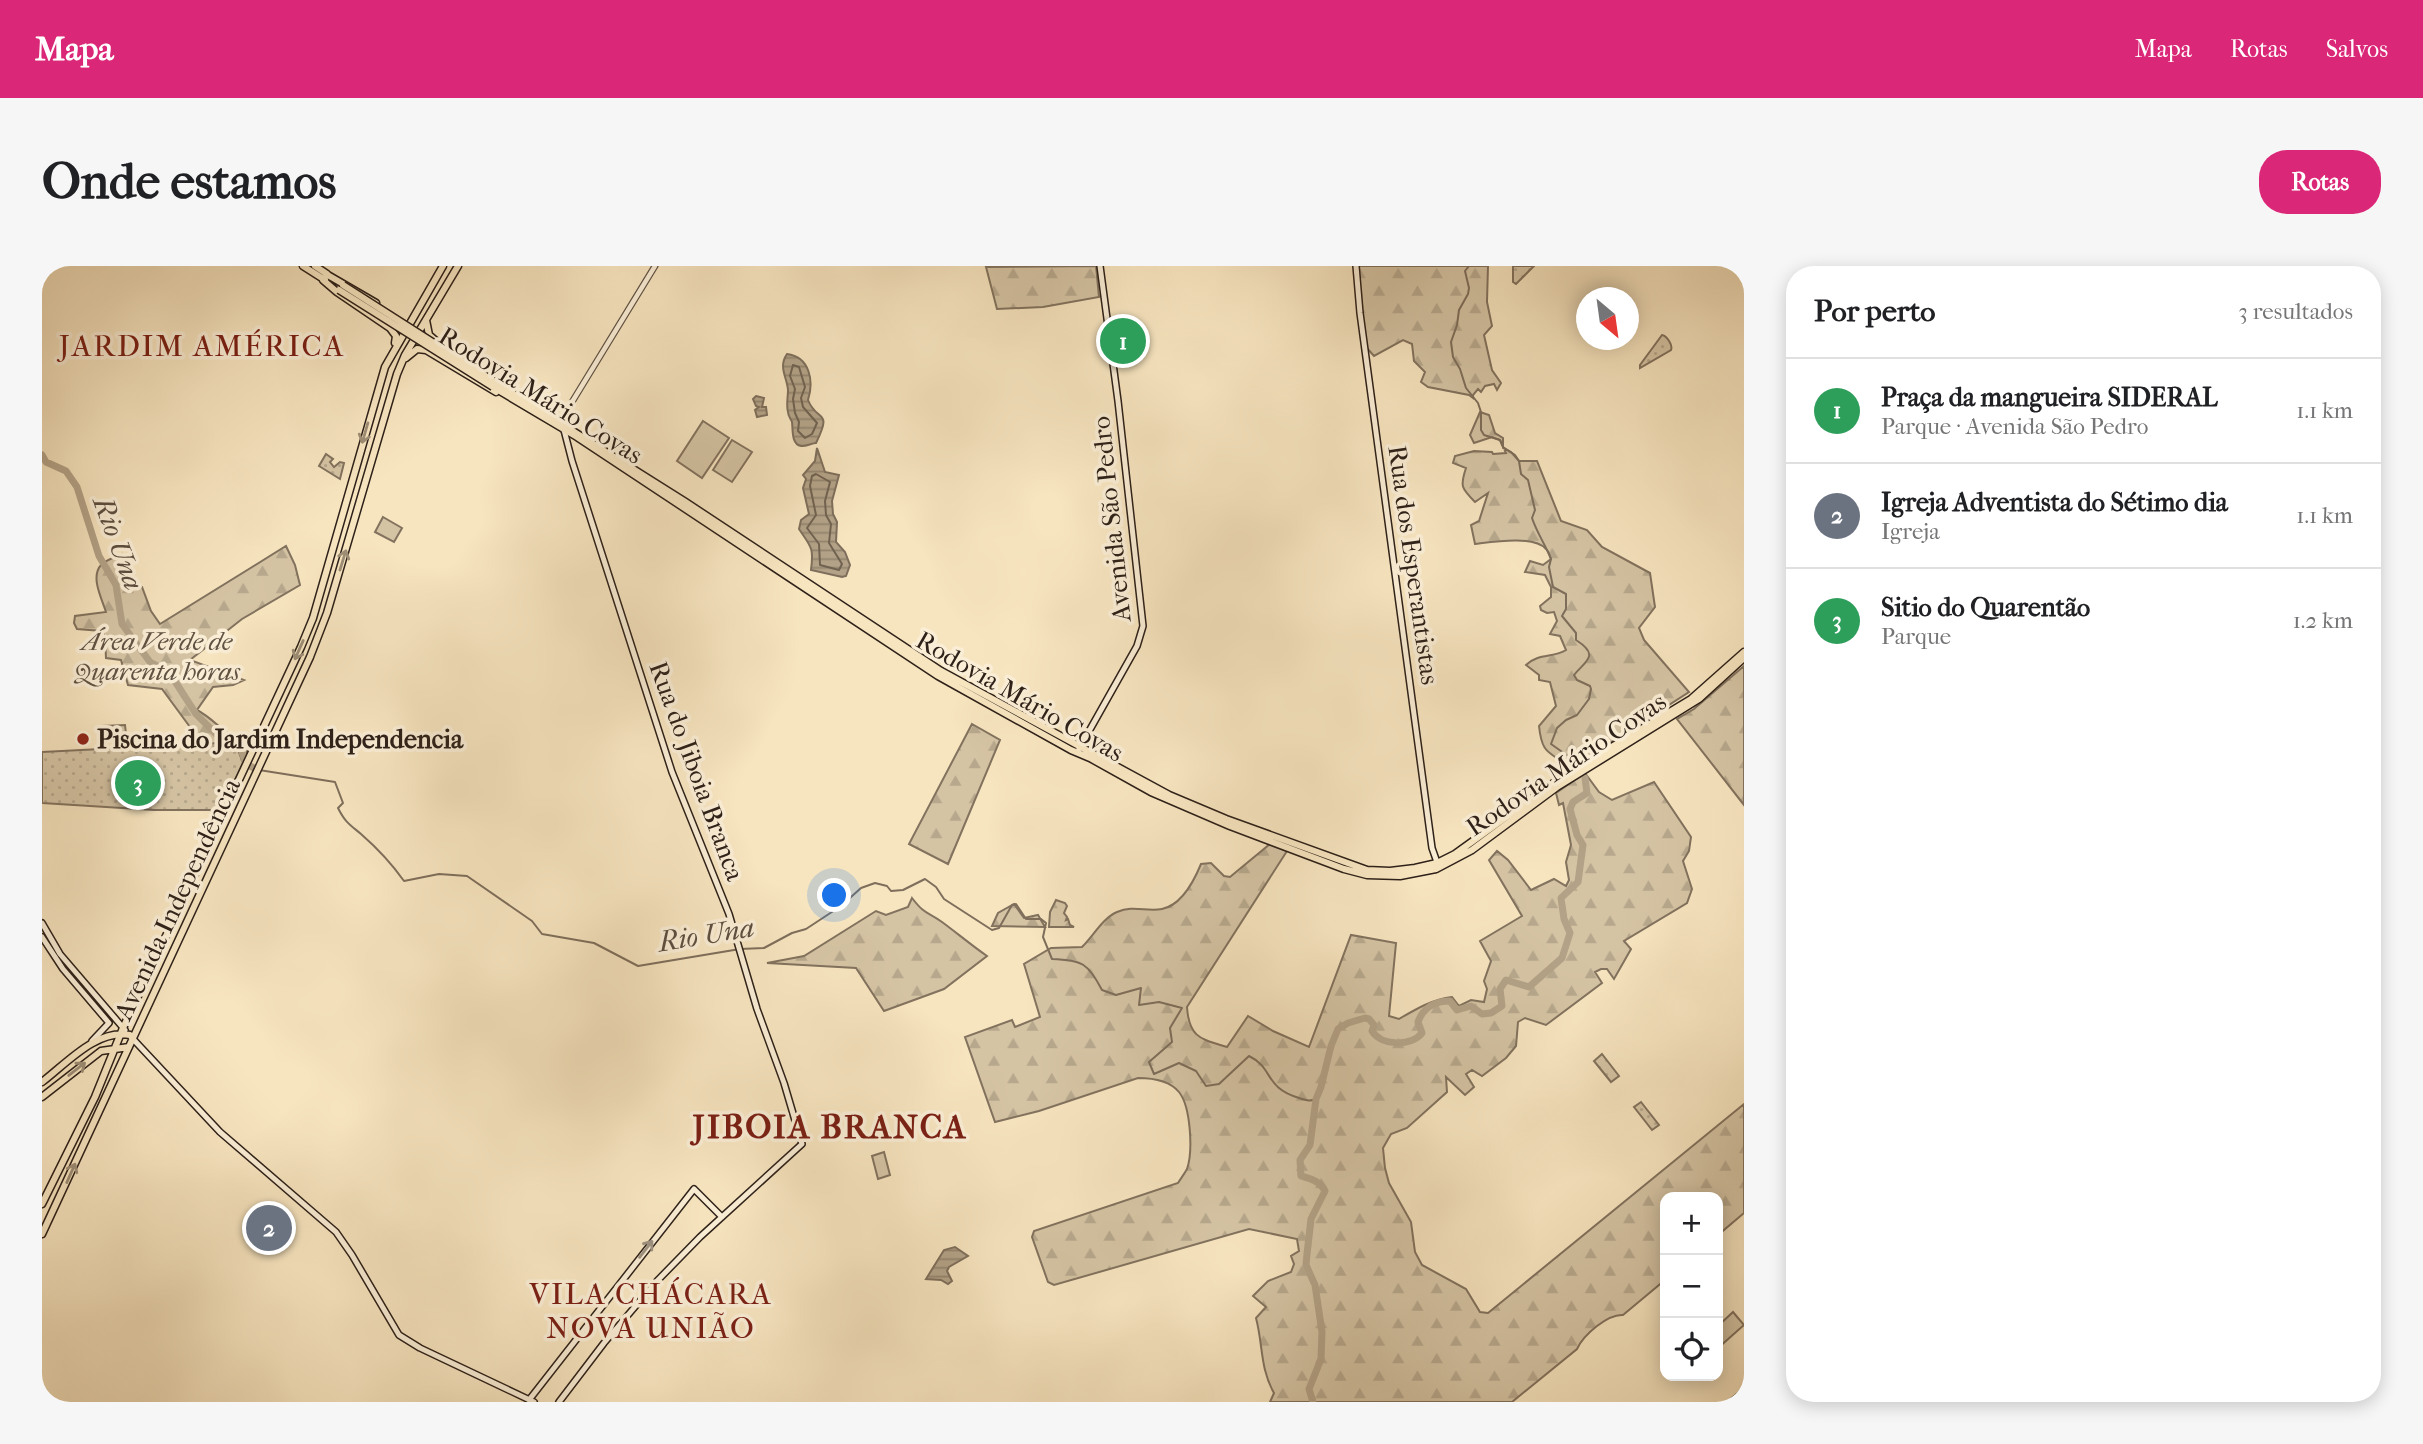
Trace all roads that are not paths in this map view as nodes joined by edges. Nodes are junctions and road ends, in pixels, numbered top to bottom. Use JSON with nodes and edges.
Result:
{"nodes":[{"id":1,"x":303,"y":266,"type":"edge"},
{"id":2,"x":315,"y":266,"type":"edge"},
{"id":3,"x":443,"y":266,"type":"edge"},
{"id":4,"x":449,"y":266,"type":"edge"},
{"id":5,"x":458,"y":266,"type":"edge"},
{"id":6,"x":655,"y":266,"type":"edge"},
{"id":7,"x":1100,"y":266,"type":"edge"},
{"id":8,"x":1356,"y":266,"type":"edge"},
{"id":9,"x":437,"y":275,"type":"junction"},
{"id":10,"x":325,"y":277,"type":"junction"},
{"id":11,"x":448,"y":284,"type":"junction"},
{"id":12,"x":413,"y":317,"type":"junction"},
{"id":13,"x":426,"y":320,"type":"junction"},
{"id":14,"x":390,"y":357,"type":"junction"},
{"id":15,"x":400,"y":365,"type":"junction"},
{"id":16,"x":385,"y":367,"type":"junction"},
{"id":17,"x":397,"y":374,"type":"junction"},
{"id":18,"x":379,"y":385,"type":"junction"},
{"id":19,"x":393,"y":390,"type":"junction"},
{"id":20,"x":520,"y":400,"type":"junction"},
{"id":21,"x":562,"y":426,"type":"junction"},
{"id":22,"x":578,"y":435,"type":"junction"},
{"id":23,"x":569,"y":451,"type":"junction"},
{"id":24,"x":317,"y":602,"type":"junction"},
{"id":25,"x":328,"y":609,"type":"junction"},
{"id":26,"x":313,"y":618,"type":"junction"},
{"id":27,"x":324,"y":621,"type":"junction"},
{"id":28,"x":1744,"y":652,"type":"edge"},
{"id":29,"x":1744,"y":658,"type":"edge"},
{"id":30,"x":1079,"y":749,"type":"junction"},
{"id":31,"x":1438,"y":865,"type":"junction"},
{"id":32,"x":42,"y":923,"type":"edge"},
{"id":33,"x":42,"y":937,"type":"edge"},
{"id":34,"x":122,"y":1031,"type":"junction"},
{"id":35,"x":131,"y":1037,"type":"junction"},
{"id":36,"x":92,"y":1041,"type":"junction"},
{"id":37,"x":116,"y":1047,"type":"junction"},
{"id":38,"x":130,"y":1047,"type":"junction"},
{"id":39,"x":144,"y":1050,"type":"junction"},
{"id":40,"x":42,"y":1083,"type":"edge"},
{"id":41,"x":42,"y":1097,"type":"edge"},
{"id":42,"x":42,"y":1204,"type":"edge"},
{"id":43,"x":722,"y":1217,"type":"junction"},
{"id":44,"x":42,"y":1234,"type":"edge"},
{"id":45,"x":1744,"y":1391,"type":"edge"},
{"id":46,"x":528,"y":1400,"type":"edge"},
{"id":47,"x":559,"y":1402,"type":"edge"},
{"id":48,"x":1731,"y":1402,"type":"edge"}],
"edges":[{"from":1,"to":10,"type":"main road","name":"Rodovia Mário Covas"},
{"from":2,"to":10,"type":"main road","name":"Rodovia Mário Covas"},
{"from":3,"to":9,"type":"main road","name":"Avenida Independência"},
{"from":4,"to":5,"type":"main road"},
{"from":5,"to":11,"type":"main road","name":"Avenida Independência"},
{"from":6,"to":21,"type":"street"},
{"from":7,"to":30,"type":"main road","name":"Avenida São Pedro"},
{"from":8,"to":31,"type":"main road","name":"Rua dos Esperantistas"},
{"from":9,"to":11,"type":"main road"},
{"from":9,"to":12,"type":"main road","name":"Avenida Independência"},
{"from":10,"to":12,"type":"main road"},
{"from":10,"to":14,"type":"main road"},
{"from":10,"to":20,"type":"main road","name":"Rodovia Mário Covas","bridge":true},
{"from":11,"to":13,"type":"main road","name":"Avenida Independência"},
{"from":12,"to":14,"type":"main road","name":"Avenida Independência"},
{"from":13,"to":15,"type":"main road","name":"Avenida Independência"},
{"from":13,"to":20,"type":"main road"},
{"from":14,"to":16,"type":"main road","name":"Avenida Independência"},
{"from":15,"to":17,"type":"main road","name":"Avenida Independência"},
{"from":15,"to":20,"type":"main road"},
{"from":16,"to":17,"type":"main road"},
{"from":16,"to":18,"type":"main road","name":"Avenida Independência"},
{"from":17,"to":19,"type":"main road","name":"Avenida Independência"},
{"from":18,"to":19,"type":"main road"},
{"from":18,"to":24,"type":"main road","name":"Avenida Independência","one_way":true},
{"from":25,"to":19,"type":"main road","name":"Avenida Independência","one_way":true},
{"from":20,"to":21,"type":"main road","name":"Rodovia Mário Covas"},
{"from":21,"to":22,"type":"main road","name":"Rodovia Mário Covas"},
{"from":21,"to":23,"type":"main road","name":"Rua do Jiboia Branca"},
{"from":22,"to":23,"type":"main road"},
{"from":22,"to":30,"type":"main road","name":"Rodovia Mário Covas"},
{"from":23,"to":43,"type":"main road","name":"Rua do Jiboia Branca"},
{"from":24,"to":25,"type":"main road"},
{"from":24,"to":26,"type":"main road","name":"Avenida Independência"},
{"from":25,"to":27,"type":"main road","name":"Avenida Independência"},
{"from":26,"to":27,"type":"main road"},
{"from":26,"to":34,"type":"main road","name":"Avenida Independência","one_way":true},
{"from":27,"to":35,"type":"main road","name":"Avenida Independência"},
{"from":28,"to":31,"type":"main road","name":"Rodovia Mário Covas"},
{"from":29,"to":31,"type":"main road","name":"Rodovia Mário Covas"},
{"from":30,"to":31,"type":"main road","name":"Rodovia Mário Covas"},
{"from":32,"to":34,"type":"main road"},
{"from":33,"to":36,"type":"main road"},
{"from":34,"to":35,"type":"main road"},
{"from":34,"to":36,"type":"main road"},
{"from":34,"to":37,"type":"main road","name":"Avenida Independência"},
{"from":35,"to":38,"type":"main road","name":"Avenida Independência"},
{"from":35,"to":39,"type":"main road"},
{"from":36,"to":40,"type":"main road"},
{"from":37,"to":38,"type":"main road"},
{"from":41,"to":37,"type":"main road","one_way":true},
{"from":37,"to":42,"type":"main road","name":"Avenida Independência"},
{"from":38,"to":39,"type":"main road"},
{"from":44,"to":38,"type":"main road","name":"Avenida Independência","one_way":true},
{"from":39,"to":46,"type":"main road"},
{"from":46,"to":43,"type":"main road","one_way":true},
{"from":43,"to":47,"type":"main road"},
{"from":45,"to":48,"type":"street"}]}
